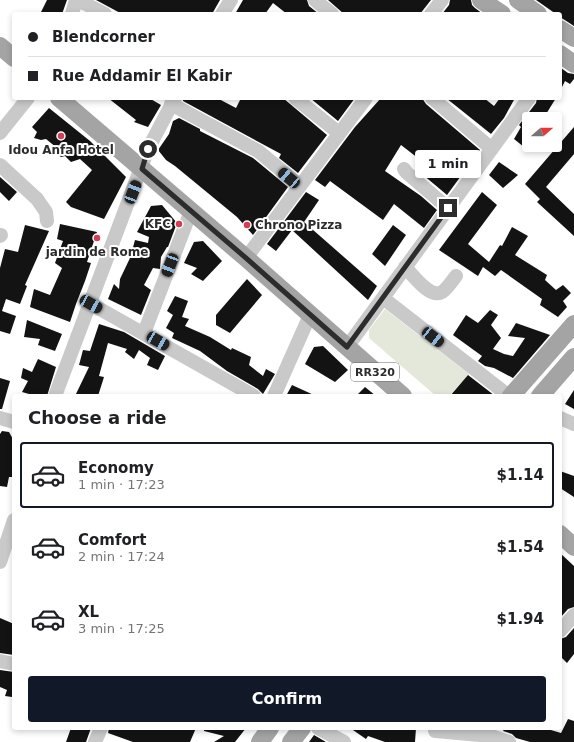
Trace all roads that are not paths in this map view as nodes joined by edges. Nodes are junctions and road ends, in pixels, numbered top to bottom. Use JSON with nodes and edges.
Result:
{"nodes":[{"id":1,"x":77,"y":0,"type":"edge"},
{"id":2,"x":231,"y":0,"type":"edge"},
{"id":3,"x":315,"y":0,"type":"edge"},
{"id":4,"x":442,"y":0,"type":"edge"},
{"id":5,"x":481,"y":0,"type":"edge"},
{"id":6,"x":518,"y":0,"type":"edge"},
{"id":7,"x":73,"y":12,"type":"edge"},
{"id":8,"x":101,"y":12,"type":"edge"},
{"id":9,"x":223,"y":12,"type":"edge"},
{"id":10,"x":330,"y":12,"type":"edge"},
{"id":11,"x":433,"y":12,"type":"edge"},
{"id":12,"x":499,"y":12,"type":"edge"},
{"id":13,"x":535,"y":12,"type":"edge"},
{"id":14,"x":562,"y":30,"type":"edge"},
{"id":15,"x":574,"y":38,"type":"edge"},
{"id":16,"x":0,"y":46,"type":"edge"},
{"id":17,"x":12,"y":56,"type":"edge"},
{"id":18,"x":26,"y":100,"type":"edge"},
{"id":19,"x":61,"y":100,"type":"edge"},
{"id":20,"x":298,"y":100,"type":"edge"},
{"id":21,"x":364,"y":100,"type":"edge"},
{"id":22,"x":434,"y":100,"type":"edge"},
{"id":23,"x":528,"y":100,"type":"edge"},
{"id":24,"x":173,"y":101,"type":"edge"},
{"id":25,"x":0,"y":133,"type":"edge"},
{"id":26,"x":339,"y":133,"type":"junction"},
{"id":27,"x":492,"y":149,"type":"junction"},
{"id":28,"x":0,"y":165,"type":"edge"},
{"id":29,"x":142,"y":169,"type":"junction"},
{"id":30,"x":404,"y":169,"type":"dead end"},
{"id":31,"x":300,"y":186,"type":"junction"},
{"id":32,"x":448,"y":208,"type":"junction"},
{"id":33,"x":191,"y":211,"type":"junction"},
{"id":34,"x":47,"y":221,"type":"dead end"},
{"id":35,"x":246,"y":258,"type":"junction"},
{"id":36,"x":405,"y":267,"type":"junction"},
{"id":37,"x":456,"y":276,"type":"dead end"},
{"id":38,"x":383,"y":298,"type":"junction"},
{"id":39,"x":91,"y":304,"type":"junction"},
{"id":40,"x":310,"y":315,"type":"junction"},
{"id":41,"x":574,"y":324,"type":"edge"},
{"id":42,"x":144,"y":333,"type":"junction"},
{"id":43,"x":347,"y":347,"type":"junction"},
{"id":44,"x":574,"y":357,"type":"edge"},
{"id":45,"x":57,"y":394,"type":"edge"},
{"id":46,"x":251,"y":394,"type":"edge"},
{"id":47,"x":275,"y":394,"type":"edge"},
{"id":48,"x":401,"y":394,"type":"edge"},
{"id":49,"x":507,"y":394,"type":"edge"},
{"id":50,"x":512,"y":394,"type":"edge"},
{"id":51,"x":542,"y":394,"type":"edge"},
{"id":52,"x":0,"y":418,"type":"edge"},
{"id":53,"x":562,"y":419,"type":"edge"},
{"id":54,"x":12,"y":421,"type":"edge"},
{"id":55,"x":574,"y":424,"type":"edge"},
{"id":56,"x":12,"y":525,"type":"edge"},
{"id":57,"x":8,"y":536,"type":"edge"},
{"id":58,"x":562,"y":536,"type":"edge"},
{"id":59,"x":574,"y":547,"type":"edge"},
{"id":60,"x":0,"y":562,"type":"edge"},
{"id":61,"x":574,"y":615,"type":"edge"},
{"id":62,"x":562,"y":629,"type":"edge"},
{"id":63,"x":0,"y":661,"type":"edge"},
{"id":64,"x":12,"y":664,"type":"edge"},
{"id":65,"x":269,"y":730,"type":"edge"},
{"id":66,"x":300,"y":730,"type":"edge"},
{"id":67,"x":322,"y":730,"type":"edge"},
{"id":68,"x":494,"y":732,"type":"edge"},
{"id":69,"x":434,"y":734,"type":"edge"},
{"id":70,"x":260,"y":742,"type":"edge"},
{"id":71,"x":291,"y":742,"type":"edge"},
{"id":72,"x":344,"y":742,"type":"edge"},
{"id":73,"x":509,"y":742,"type":"edge"}],
"edges":[{"from":1,"to":7,"type":"street"},
{"from":1,"to":8,"type":"street"},
{"from":2,"to":9,"type":"street"},
{"from":3,"to":10,"type":"street"},
{"from":4,"to":11,"type":"street"},
{"from":5,"to":12,"type":"main road"},
{"from":6,"to":13,"type":"main road"},
{"from":14,"to":15,"type":"main road"},
{"from":16,"to":17,"type":"main road"},
{"from":18,"to":25,"type":"street"},
{"from":19,"to":29,"type":"main road","number":"RR320"},
{"from":20,"to":26,"type":"street"},
{"from":21,"to":26,"type":"street"},
{"from":22,"to":27,"type":"street"},
{"from":23,"to":27,"type":"street"},
{"from":24,"to":29,"type":"street"},
{"from":24,"to":31,"type":"street"},
{"from":26,"to":31,"type":"street"},
{"from":27,"to":32,"type":"street"},
{"from":28,"to":34,"type":"street"},
{"from":29,"to":33,"type":"main road","number":"RR320"},
{"from":29,"to":39,"type":"street"},
{"from":30,"to":32,"type":"street"},
{"from":31,"to":35,"type":"street"},
{"from":32,"to":36,"type":"street"},
{"from":33,"to":35,"type":"main road","number":"RR320"},
{"from":33,"to":42,"type":"street"},
{"from":35,"to":40,"type":"main road","number":"RR320"},
{"from":36,"to":37,"type":"street"},
{"from":36,"to":38,"type":"street"},
{"from":38,"to":43,"type":"street"},
{"from":38,"to":49,"type":"street"},
{"from":39,"to":42,"type":"street"},
{"from":39,"to":45,"type":"street"},
{"from":40,"to":43,"type":"main road","number":"RR320"},
{"from":40,"to":47,"type":"street"},
{"from":41,"to":50,"type":"main road"},
{"from":42,"to":46,"type":"street"},
{"from":43,"to":48,"type":"main road","number":"RR320"},
{"from":44,"to":51,"type":"main road"},
{"from":52,"to":54,"type":"street"},
{"from":53,"to":55,"type":"street"},
{"from":56,"to":57,"type":"street"},
{"from":57,"to":60,"type":"street"},
{"from":58,"to":59,"type":"main road"},
{"from":61,"to":62,"type":"street"},
{"from":63,"to":64,"type":"street"},
{"from":65,"to":70,"type":"main road"},
{"from":66,"to":71,"type":"main road"},
{"from":67,"to":72,"type":"street"},
{"from":68,"to":69,"type":"street"},
{"from":68,"to":73,"type":"street"}]}
